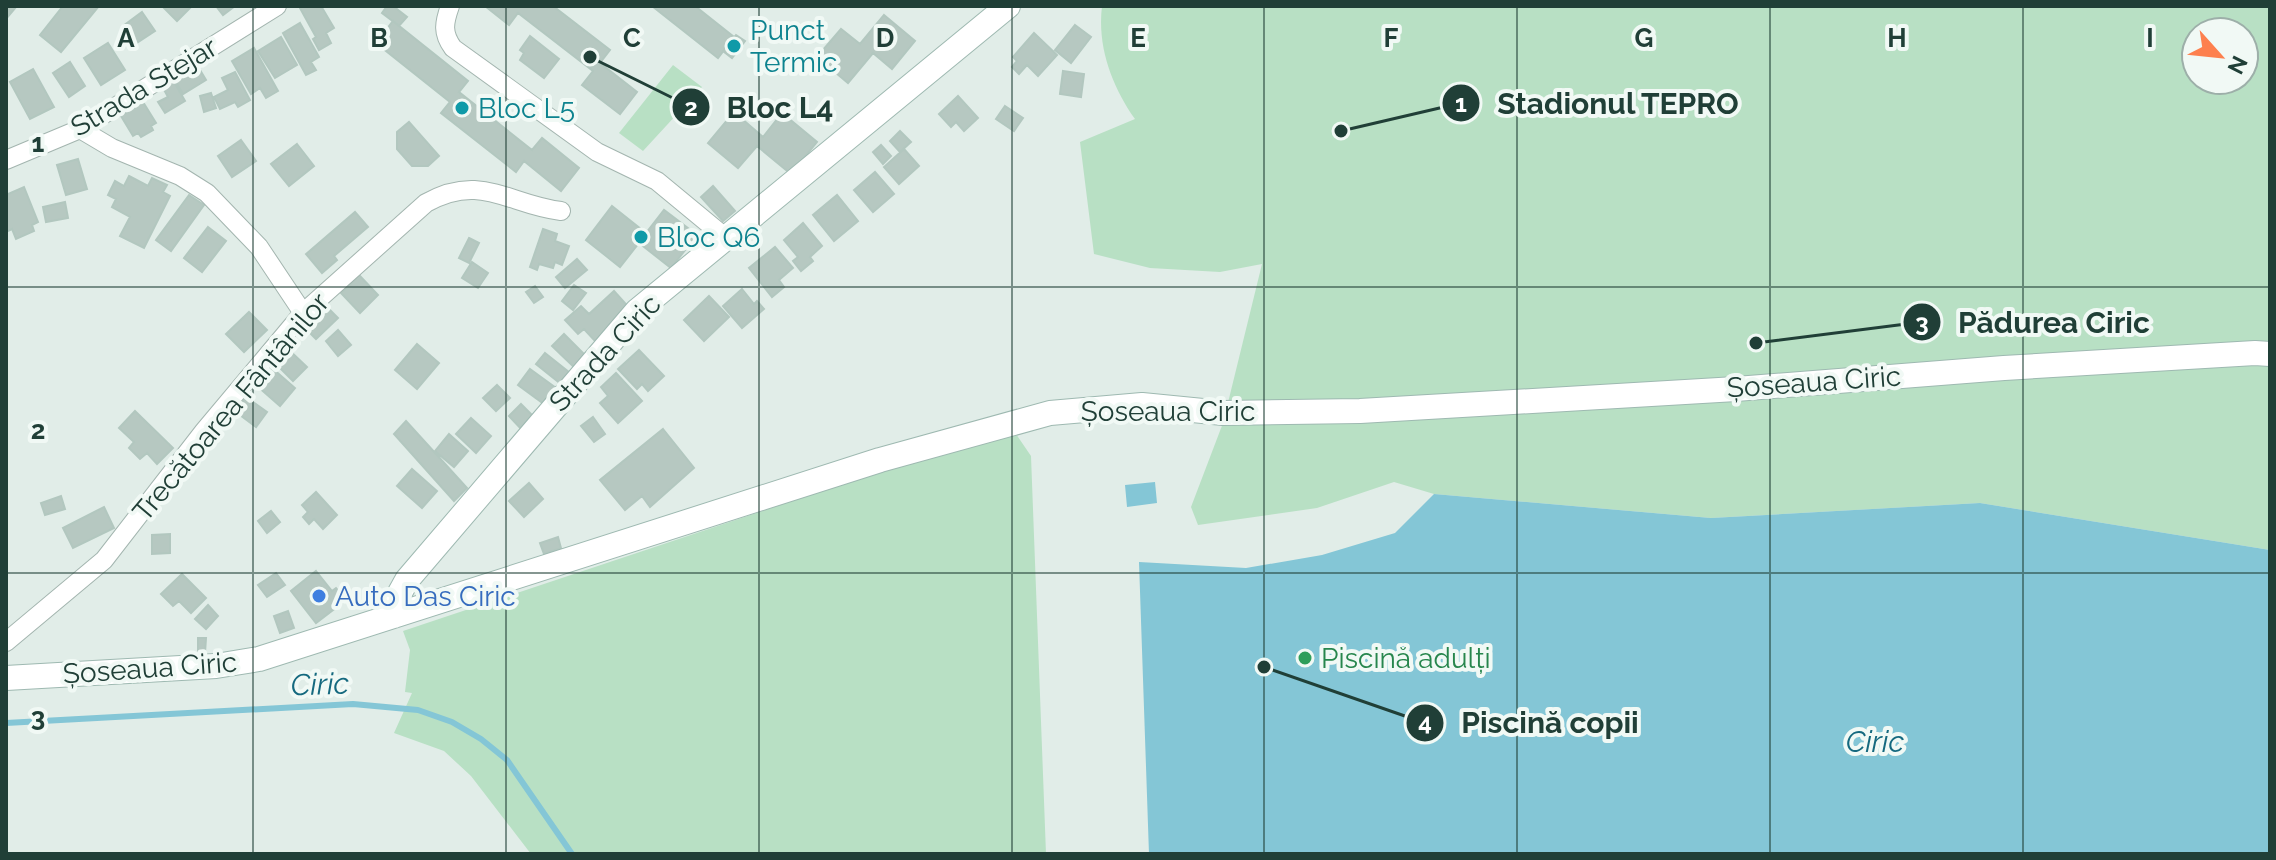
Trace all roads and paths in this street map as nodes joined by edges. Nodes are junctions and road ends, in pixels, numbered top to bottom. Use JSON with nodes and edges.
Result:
{"nodes":[{"id":1,"x":277,"y":6,"type":"edge"},
{"id":2,"x":450,"y":6,"type":"edge"},
{"id":3,"x":1008,"y":6,"type":"edge"},
{"id":4,"x":80,"y":129,"type":"junction"},
{"id":5,"x":6,"y":160,"type":"edge"},
{"id":6,"x":561,"y":211,"type":"dead end"},
{"id":7,"x":726,"y":238,"type":"junction"},
{"id":8,"x":303,"y":313,"type":"junction"},
{"id":9,"x":2270,"y":354,"type":"edge"},
{"id":10,"x":394,"y":616,"type":"junction"},
{"id":11,"x":6,"y":642,"type":"edge"},
{"id":12,"x":6,"y":678,"type":"edge"}],
"edges":[{"from":1,"to":4,"type":"street","name":"Strada Stejar"},
{"from":2,"to":7,"type":"street"},
{"from":3,"to":7,"type":"street","name":"Strada Ciric"},
{"from":4,"to":5,"type":"street","name":"Strada Stejar"},
{"from":4,"to":8,"type":"street"},
{"from":6,"to":8,"type":"street","name":"Trecătoarea Fântânilor"},
{"from":7,"to":10,"type":"street","name":"Strada Ciric"},
{"from":8,"to":11,"type":"street","name":"Trecătoarea Fântânilor"},
{"from":9,"to":10,"type":"street","name":"Șoseaua Ciric"},
{"from":10,"to":12,"type":"street","name":"Șoseaua Ciric"}]}
